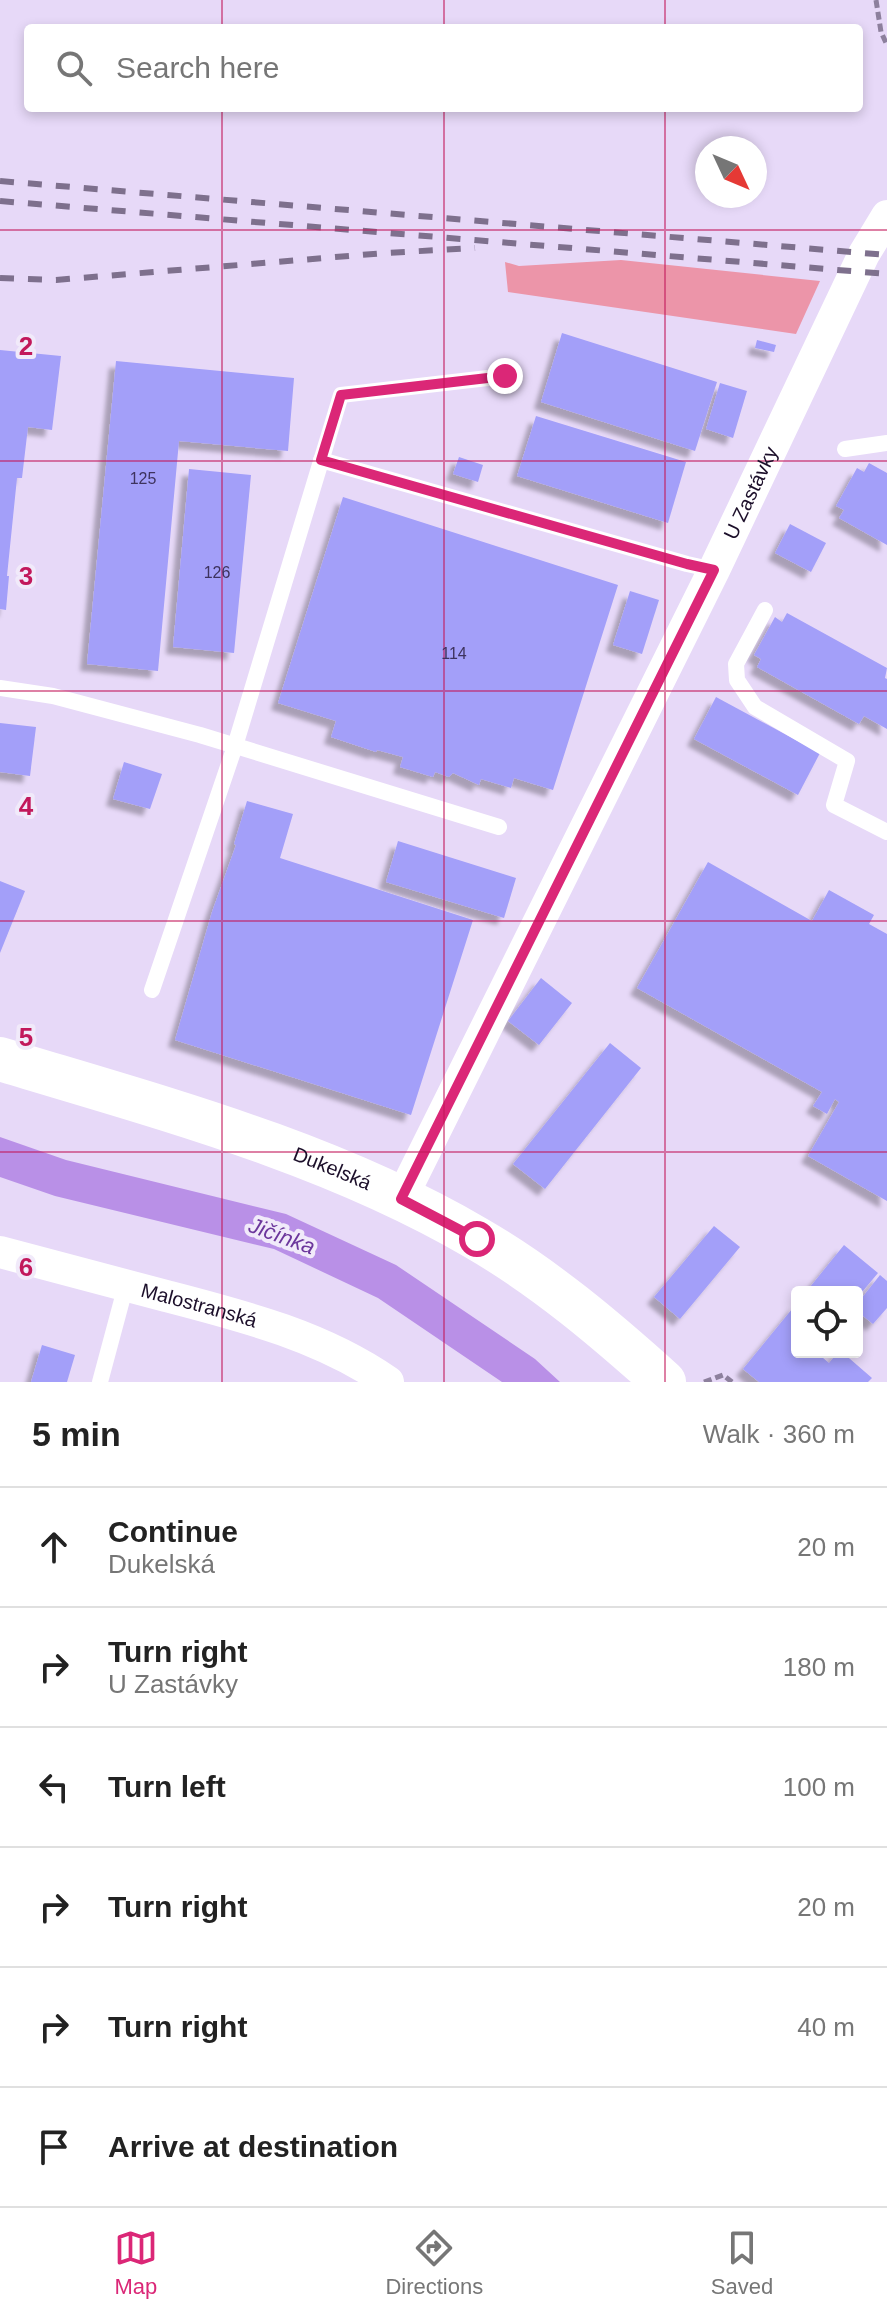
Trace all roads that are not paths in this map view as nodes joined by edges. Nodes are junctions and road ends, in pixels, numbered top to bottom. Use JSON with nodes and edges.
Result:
{"nodes":[{"id":1,"x":887,"y":216,"type":"edge"},
{"id":2,"x":505,"y":376,"type":"dead end"},
{"id":3,"x":887,"y":443,"type":"edge"},
{"id":4,"x":845,"y":449,"type":"dead end"},
{"id":5,"x":321,"y":460,"type":"junction"},
{"id":6,"x":714,"y":570,"type":"junction"},
{"id":7,"x":765,"y":610,"type":"dead end"},
{"id":8,"x":0,"y":688,"type":"edge"},
{"id":9,"x":235,"y":746,"type":"junction"},
{"id":10,"x":499,"y":827,"type":"dead end"},
{"id":11,"x":887,"y":832,"type":"edge"},
{"id":12,"x":152,"y":990,"type":"dead end"},
{"id":13,"x":0,"y":1059,"type":"edge"},
{"id":14,"x":401,"y":1199,"type":"junction"},
{"id":15,"x":0,"y":1252,"type":"edge"},
{"id":16,"x":126,"y":1285,"type":"junction"},
{"id":17,"x":100,"y":1382,"type":"edge"},
{"id":18,"x":388,"y":1382,"type":"edge"},
{"id":19,"x":664,"y":1382,"type":"edge"}],
"edges":[{"from":1,"to":6,"type":"street","name":"U Zastávky"},
{"from":2,"to":5,"type":"lane"},
{"from":3,"to":4,"type":"lane"},
{"from":5,"to":6,"type":"lane"},
{"from":5,"to":9,"type":"lane"},
{"from":6,"to":14,"type":"street","name":"U Zastávky"},
{"from":7,"to":11,"type":"lane"},
{"from":8,"to":9,"type":"lane"},
{"from":9,"to":10,"type":"lane"},
{"from":9,"to":12,"type":"lane"},
{"from":13,"to":14,"type":"main road","name":"Dukelská"},
{"from":14,"to":19,"type":"main road","name":"Dukelská"},
{"from":15,"to":16,"type":"street","name":"Malostranská"},
{"from":16,"to":17,"type":"lane"},
{"from":16,"to":18,"type":"street","name":"Malostranská"}]}
